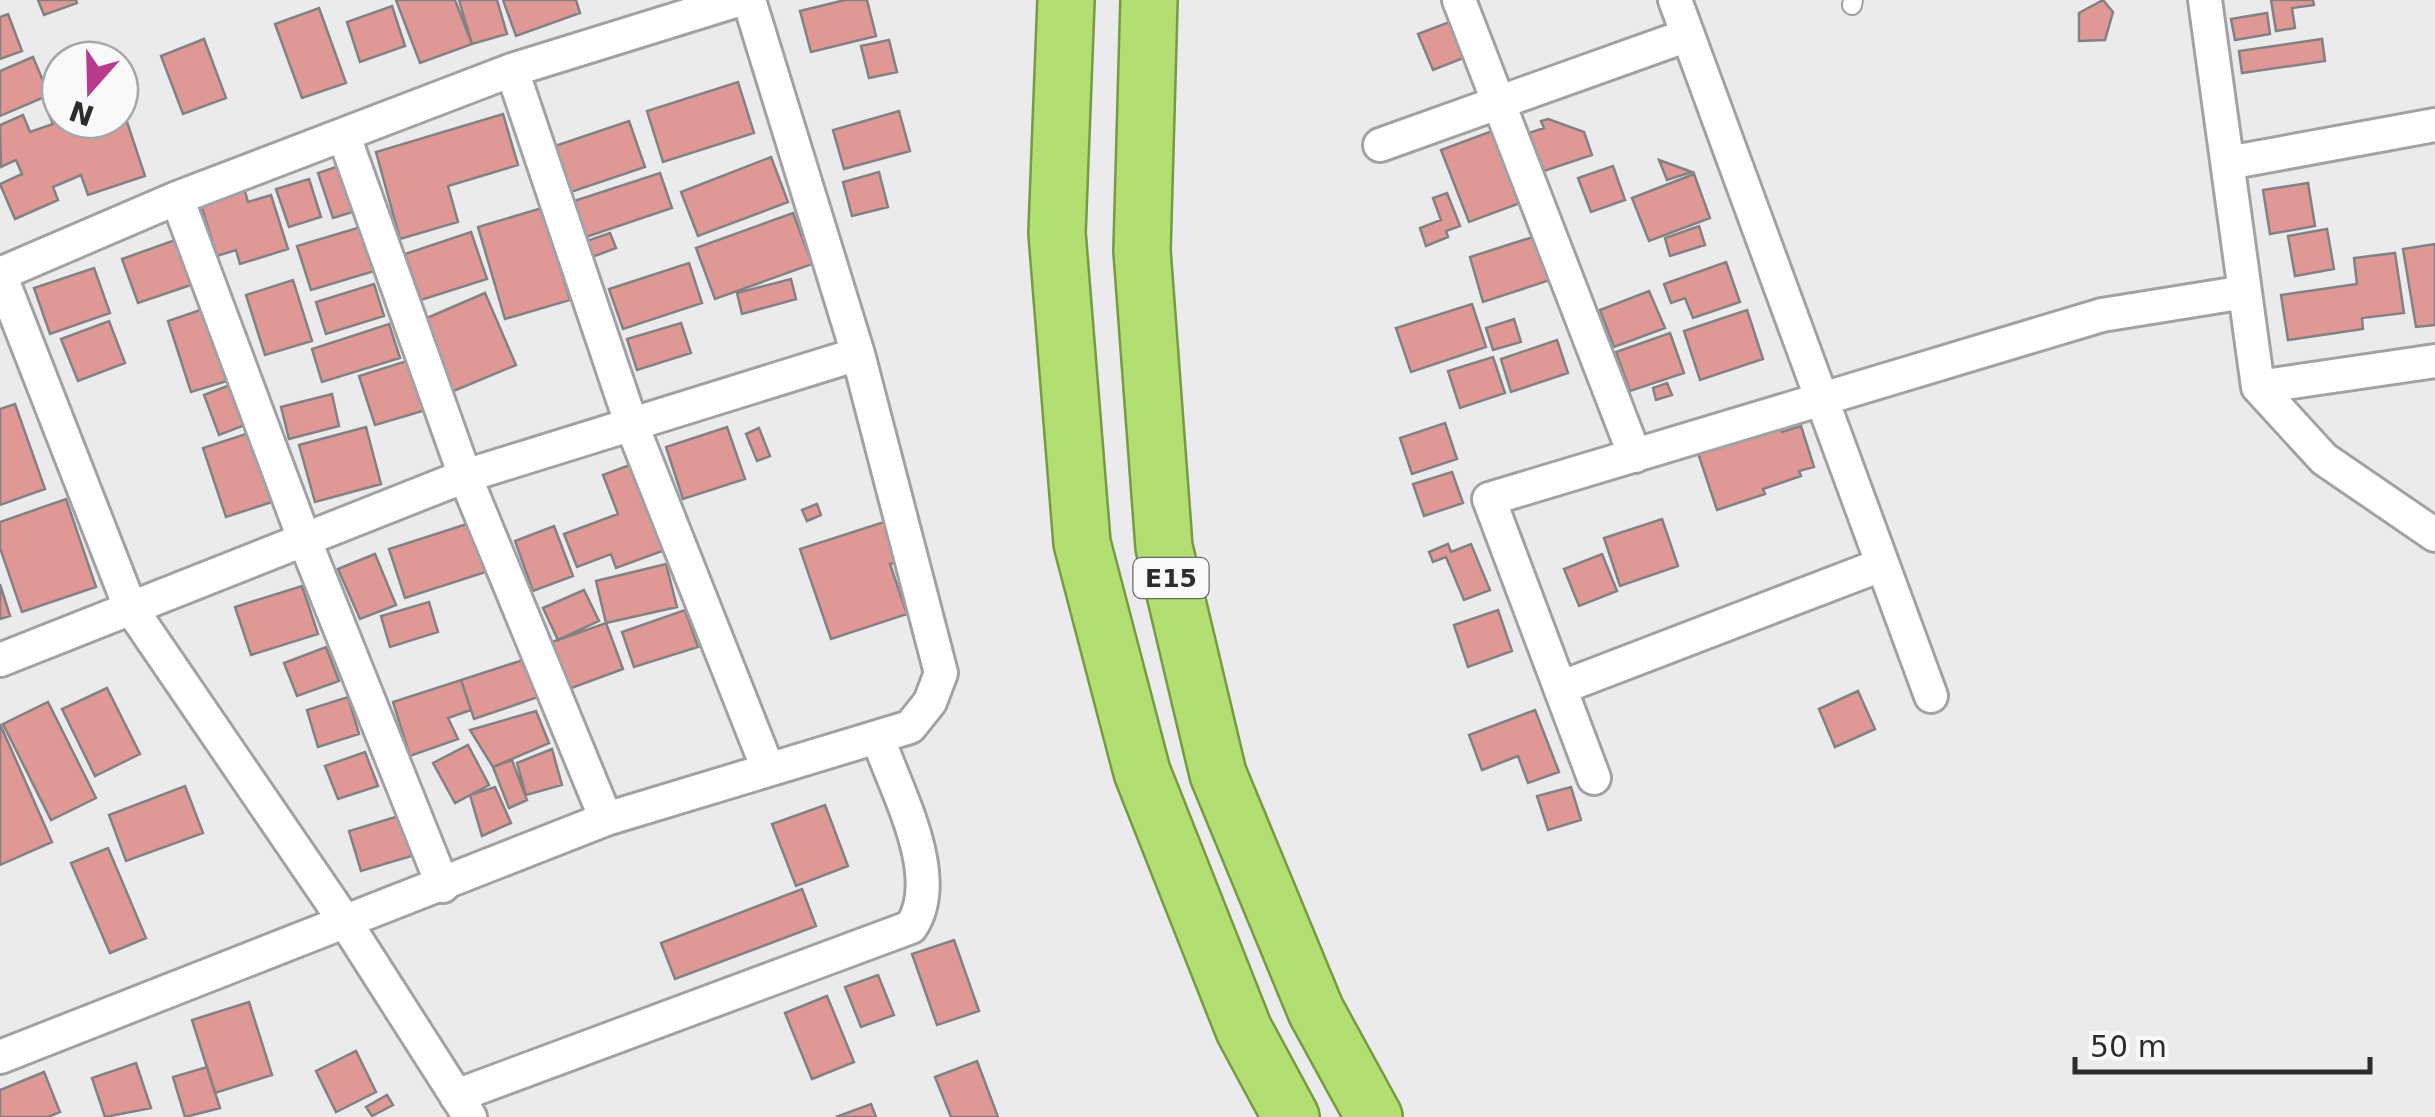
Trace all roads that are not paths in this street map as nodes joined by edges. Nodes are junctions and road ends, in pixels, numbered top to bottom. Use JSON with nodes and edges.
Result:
{"nodes":[{"id":1,"x":738,"y":0,"type":"edge"},
{"id":2,"x":750,"y":0,"type":"edge"},
{"id":3,"x":1066,"y":0,"type":"edge"},
{"id":4,"x":1148,"y":0,"type":"edge"},
{"id":5,"x":1460,"y":0,"type":"edge"},
{"id":6,"x":1675,"y":0,"type":"edge"},
{"id":7,"x":2205,"y":0,"type":"edge"},
{"id":8,"x":1688,"y":35,"type":"junction"},
{"id":9,"x":512,"y":70,"type":"junction"},
{"id":10,"x":1500,"y":102,"type":"junction"},
{"id":11,"x":2435,"y":126,"type":"edge"},
{"id":12,"x":344,"y":136,"type":"junction"},
{"id":13,"x":1380,"y":146,"type":"dead end"},
{"id":14,"x":2228,"y":163,"type":"junction"},
{"id":15,"x":177,"y":198,"type":"junction"},
{"id":16,"x":2245,"y":292,"type":"junction"},
{"id":17,"x":858,"y":354,"type":"junction"},
{"id":18,"x":2435,"y":361,"type":"edge"},
{"id":19,"x":2258,"y":387,"type":"junction"},
{"id":20,"x":1818,"y":400,"type":"junction"},
{"id":21,"x":631,"y":423,"type":"junction"},
{"id":22,"x":1635,"y":456,"type":"junction"},
{"id":23,"x":465,"y":476,"type":"junction"},
{"id":24,"x":2435,"y":535,"type":"edge"},
{"id":25,"x":304,"y":536,"type":"junction"},
{"id":26,"x":1881,"y":565,"type":"junction"},
{"id":27,"x":130,"y":606,"type":"junction"},
{"id":28,"x":0,"y":660,"type":"edge"},
{"id":29,"x":1560,"y":688,"type":"junction"},
{"id":30,"x":1931,"y":696,"type":"dead end"},
{"id":31,"x":878,"y":738,"type":"junction"},
{"id":32,"x":768,"y":769,"type":"junction"},
{"id":33,"x":1594,"y":778,"type":"dead end"},
{"id":34,"x":606,"y":820,"type":"junction"},
{"id":35,"x":443,"y":886,"type":"junction"},
{"id":36,"x":346,"y":923,"type":"junction"},
{"id":37,"x":0,"y":1057,"type":"edge"},
{"id":38,"x":463,"y":1106,"type":"edge"},
{"id":39,"x":1291,"y":1117,"type":"edge"},
{"id":40,"x":1374,"y":1117,"type":"edge"}],
"edges":[{"from":1,"to":9,"type":"street"},
{"from":2,"to":17,"type":"street"},
{"from":3,"to":39,"type":"highway","number":"E15"},
{"from":4,"to":40,"type":"highway","number":"E15"},
{"from":5,"to":10,"type":"street"},
{"from":6,"to":8,"type":"street"},
{"from":7,"to":14,"type":"street"},
{"from":8,"to":10,"type":"street"},
{"from":8,"to":20,"type":"street"},
{"from":9,"to":12,"type":"street"},
{"from":9,"to":21,"type":"street"},
{"from":10,"to":13,"type":"street"},
{"from":10,"to":22,"type":"street"},
{"from":11,"to":14,"type":"street"},
{"from":12,"to":15,"type":"street"},
{"from":12,"to":23,"type":"street"},
{"from":14,"to":16,"type":"street"},
{"from":15,"to":25,"type":"street"},
{"from":15,"to":27,"type":"street"},
{"from":16,"to":19,"type":"street"},
{"from":16,"to":20,"type":"street"},
{"from":17,"to":21,"type":"street"},
{"from":17,"to":31,"type":"street"},
{"from":18,"to":19,"type":"street"},
{"from":19,"to":24,"type":"street"},
{"from":20,"to":22,"type":"street"},
{"from":20,"to":26,"type":"street"},
{"from":21,"to":23,"type":"street"},
{"from":21,"to":32,"type":"street"},
{"from":22,"to":29,"type":"street"},
{"from":23,"to":25,"type":"street"},
{"from":23,"to":34,"type":"street"},
{"from":25,"to":27,"type":"street"},
{"from":25,"to":35,"type":"street"},
{"from":26,"to":29,"type":"street"},
{"from":26,"to":30,"type":"street"},
{"from":27,"to":28,"type":"street"},
{"from":27,"to":36,"type":"street"},
{"from":29,"to":33,"type":"street"},
{"from":31,"to":32,"type":"street"},
{"from":31,"to":38,"type":"street"},
{"from":32,"to":34,"type":"street"},
{"from":34,"to":35,"type":"street"},
{"from":35,"to":36,"type":"street"},
{"from":36,"to":37,"type":"street"},
{"from":36,"to":38,"type":"street"}]}
